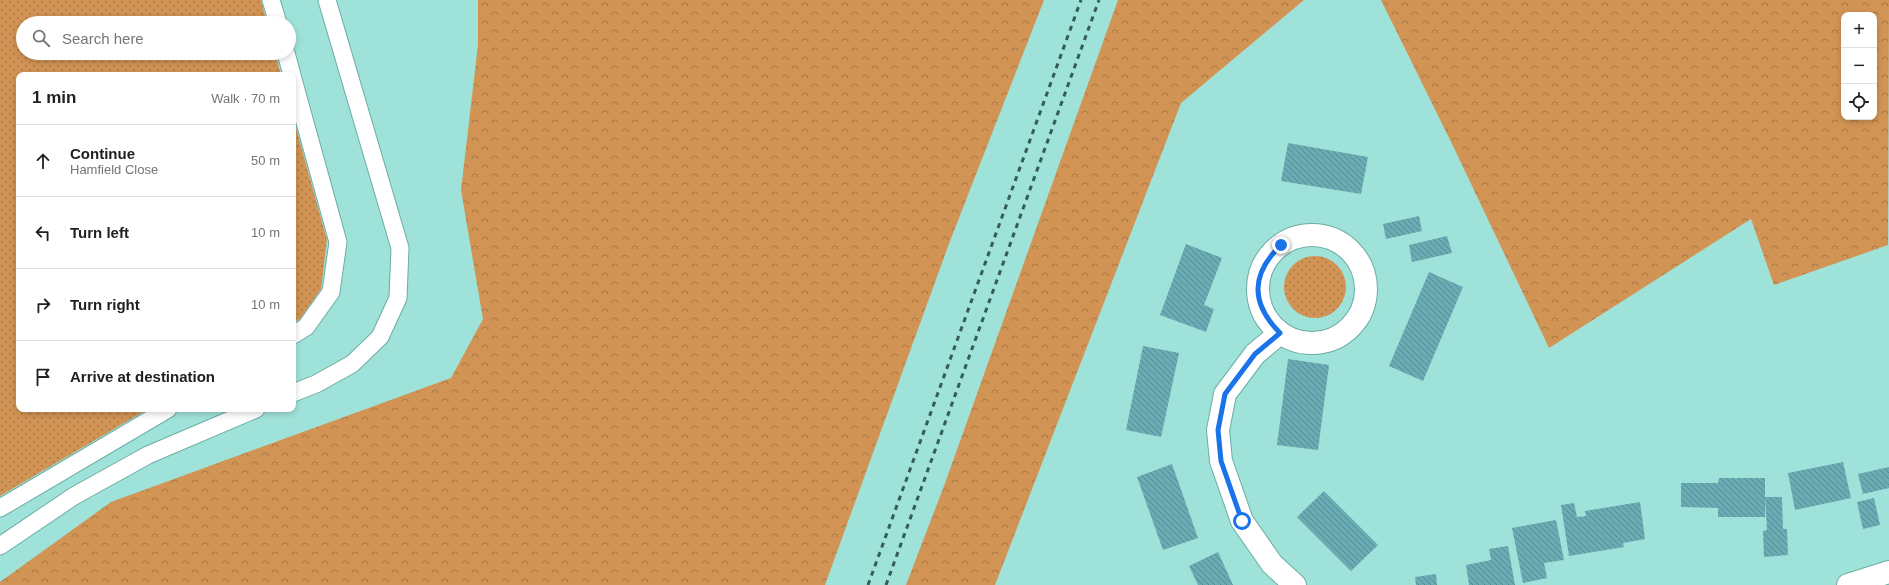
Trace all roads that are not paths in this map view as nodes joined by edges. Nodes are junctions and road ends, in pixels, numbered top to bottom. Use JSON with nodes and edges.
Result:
{"nodes":[{"id":1,"x":272,"y":0,"type":"edge"},
{"id":2,"x":327,"y":0,"type":"edge"},
{"id":3,"x":276,"y":16,"type":"edge"},
{"id":4,"x":288,"y":60,"type":"edge"},
{"id":5,"x":291,"y":72,"type":"edge"},
{"id":6,"x":296,"y":90,"type":"edge"},
{"id":7,"x":296,"y":333,"type":"edge"},
{"id":8,"x":1280,"y":333,"type":"junction"},
{"id":9,"x":296,"y":392,"type":"edge"},
{"id":10,"x":163,"y":412,"type":"edge"},
{"id":11,"x":249,"y":412,"type":"edge"},
{"id":12,"x":0,"y":508,"type":"edge"},
{"id":13,"x":0,"y":546,"type":"edge"},
{"id":14,"x":1889,"y":572,"type":"edge"},
{"id":15,"x":1295,"y":585,"type":"edge"},
{"id":16,"x":1848,"y":585,"type":"edge"}],
"edges":[{"from":1,"to":3,"type":"lane"},
{"from":2,"to":9,"type":"lane"},
{"from":4,"to":5,"type":"lane"},
{"from":6,"to":7,"type":"lane"},
{"from":8,"to":8,"type":"street"},
{"from":8,"to":15,"type":"street"},
{"from":10,"to":12,"type":"lane"},
{"from":11,"to":13,"type":"lane"},
{"from":14,"to":16,"type":"street"}]}
